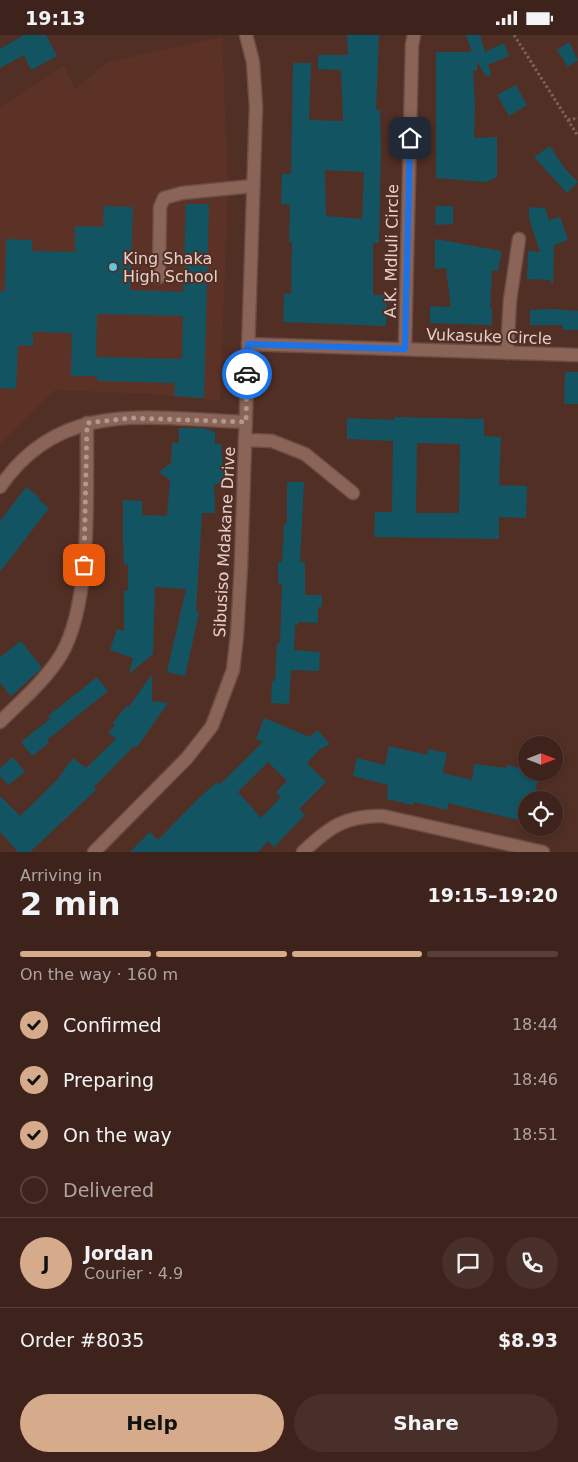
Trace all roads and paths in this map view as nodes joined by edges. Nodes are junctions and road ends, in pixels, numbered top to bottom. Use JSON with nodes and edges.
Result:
{"nodes":[{"id":1,"x":246,"y":35,"type":"edge"},
{"id":2,"x":414,"y":35,"type":"edge"},
{"id":3,"x":514,"y":35,"type":"edge"},
{"id":4,"x":578,"y":118,"type":"edge"},
{"id":5,"x":568,"y":120,"type":"junction"},
{"id":6,"x":578,"y":135,"type":"edge"},
{"id":7,"x":253,"y":186,"type":"junction"},
{"id":8,"x":519,"y":239,"type":"dead end"},
{"id":9,"x":158,"y":277,"type":"dead end"},
{"id":10,"x":248,"y":344,"type":"junction"},
{"id":11,"x":405,"y":349,"type":"junction"},
{"id":12,"x":507,"y":353,"type":"junction"},
{"id":13,"x":578,"y":355,"type":"edge"},
{"id":14,"x":246,"y":422,"type":"junction"},
{"id":15,"x":87,"y":423,"type":"junction"},
{"id":16,"x":245,"y":440,"type":"junction"},
{"id":17,"x":0,"y":487,"type":"edge"},
{"id":18,"x":353,"y":493,"type":"dead end"},
{"id":19,"x":0,"y":722,"type":"edge"},
{"id":20,"x":94,"y":852,"type":"edge"},
{"id":21,"x":303,"y":852,"type":"edge"},
{"id":22,"x":543,"y":852,"type":"edge"}],
"edges":[{"from":1,"to":7,"type":"street","name":"Sibusiso Mdakane Drive"},
{"from":2,"to":11,"type":"street","name":"A.K. Mdluli Circle"},
{"from":3,"to":5,"type":"path"},
{"from":4,"to":5,"type":"path"},
{"from":5,"to":6,"type":"path"},
{"from":7,"to":9,"type":"street"},
{"from":7,"to":10,"type":"street","name":"Sibusiso Mdakane Drive"},
{"from":8,"to":12,"type":"street"},
{"from":10,"to":11,"type":"street","name":"Vukasuke Circle"},
{"from":10,"to":14,"type":"street","name":"Sibusiso Mdakane Drive"},
{"from":11,"to":12,"type":"street","name":"Vukasuke Circle"},
{"from":12,"to":13,"type":"street","name":"Vukasuke Circle"},
{"from":14,"to":15,"type":"street"},
{"from":14,"to":16,"type":"street","name":"Sibusiso Mdakane Drive"},
{"from":15,"to":17,"type":"street"},
{"from":15,"to":19,"type":"street"},
{"from":16,"to":18,"type":"street"},
{"from":16,"to":20,"type":"street","name":"Sibusiso Mdakane Drive"},
{"from":21,"to":22,"type":"street"}]}
